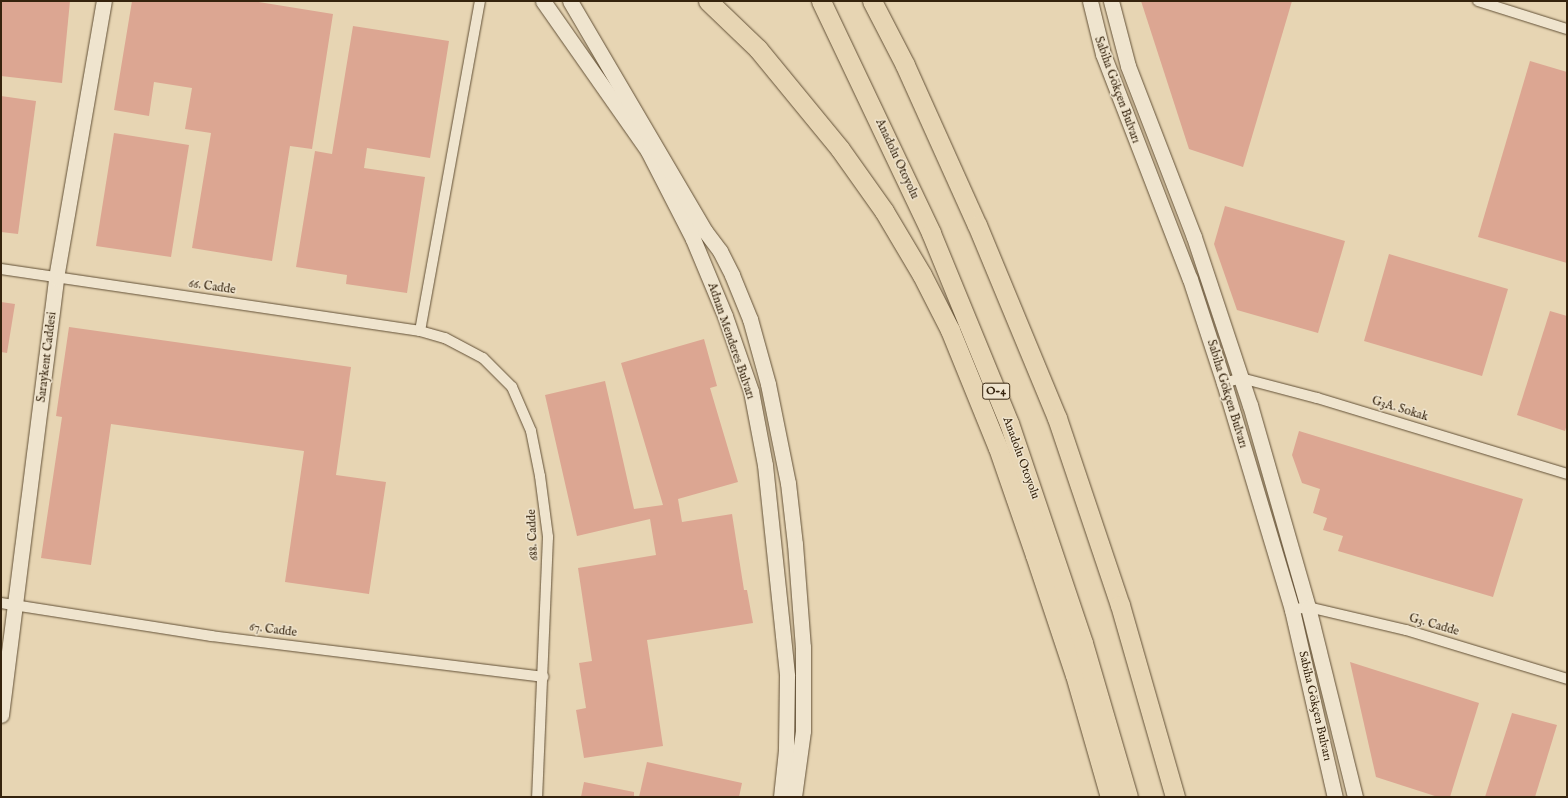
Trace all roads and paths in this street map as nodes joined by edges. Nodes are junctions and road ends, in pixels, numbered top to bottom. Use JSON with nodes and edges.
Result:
{"nodes":[{"id":1,"x":104,"y":1,"type":"edge"},
{"id":2,"x":480,"y":1,"type":"edge"},
{"id":3,"x":544,"y":1,"type":"edge"},
{"id":4,"x":570,"y":1,"type":"edge"},
{"id":5,"x":708,"y":1,"type":"edge"},
{"id":6,"x":821,"y":1,"type":"edge"},
{"id":7,"x":872,"y":1,"type":"edge"},
{"id":8,"x":1090,"y":1,"type":"edge"},
{"id":9,"x":1111,"y":1,"type":"edge"},
{"id":10,"x":1478,"y":1,"type":"edge"},
{"id":11,"x":1567,"y":28,"type":"edge"},
{"id":12,"x":1,"y":269,"type":"edge"},
{"id":13,"x":56,"y":278,"type":"junction"},
{"id":14,"x":420,"y":331,"type":"junction"},
{"id":15,"x":1242,"y":378,"type":"junction"},
{"id":16,"x":1224,"y":383,"type":"junction"},
{"id":17,"x":1567,"y":474,"type":"edge"},
{"id":18,"x":1,"y":603,"type":"edge"},
{"id":19,"x":16,"y":604,"type":"junction"},
{"id":20,"x":1308,"y":607,"type":"junction"},
{"id":21,"x":1292,"y":610,"type":"junction"},
{"id":22,"x":543,"y":678,"type":"junction"},
{"id":23,"x":1567,"y":679,"type":"edge"},
{"id":24,"x":1,"y":715,"type":"edge"},
{"id":25,"x":537,"y":797,"type":"edge"},
{"id":26,"x":781,"y":797,"type":"edge"},
{"id":27,"x":794,"y":797,"type":"edge"},
{"id":28,"x":1110,"y":797,"type":"edge"},
{"id":29,"x":1128,"y":797,"type":"edge"},
{"id":30,"x":1176,"y":797,"type":"edge"},
{"id":31,"x":1335,"y":797,"type":"edge"},
{"id":32,"x":1355,"y":797,"type":"edge"}],
"edges":[{"from":1,"to":13,"type":"street","name":"Saraykent Caddesi"},
{"from":2,"to":14,"type":"street"},
{"from":3,"to":26,"type":"street","name":"Adnan Menderes Bulvarı"},
{"from":4,"to":27,"type":"street"},
{"from":5,"to":28,"type":"highway"},
{"from":6,"to":29,"type":"highway","name":"Anadolu Otoyolu","number":"O-4"},
{"from":7,"to":30,"type":"highway"},
{"from":8,"to":16,"type":"street","name":"Sabiha Gökçen Bulvarı"},
{"from":9,"to":15,"type":"street","name":"Sabiha Gökçen Bulvarı"},
{"from":10,"to":11,"type":"street"},
{"from":12,"to":13,"type":"street","name":"66. Cadde"},
{"from":13,"to":14,"type":"street","name":"66. Cadde"},
{"from":13,"to":19,"type":"street","name":"Saraykent Caddesi"},
{"from":14,"to":22,"type":"street","name":"688. Cadde"},
{"from":15,"to":16,"type":"street"},
{"from":15,"to":17,"type":"street","name":"G3A. Sokak"},
{"from":15,"to":20,"type":"street","name":"Sabiha Gökçen Bulvarı"},
{"from":16,"to":21,"type":"street","name":"Sabiha Gökçen Bulvarı"},
{"from":18,"to":19,"type":"street","name":"67. Cadde"},
{"from":19,"to":22,"type":"street","name":"67. Cadde"},
{"from":19,"to":24,"type":"street","name":"Saraykent Caddesi"},
{"from":20,"to":21,"type":"street","name":"G3. Cadde"},
{"from":20,"to":23,"type":"street","name":"G3. Cadde"},
{"from":20,"to":32,"type":"street","name":"Sabiha Gökçen Bulvarı"},
{"from":21,"to":31,"type":"street","name":"Sabiha Gökçen Bulvarı"},
{"from":22,"to":25,"type":"street","name":"688. Cadde"}]}
